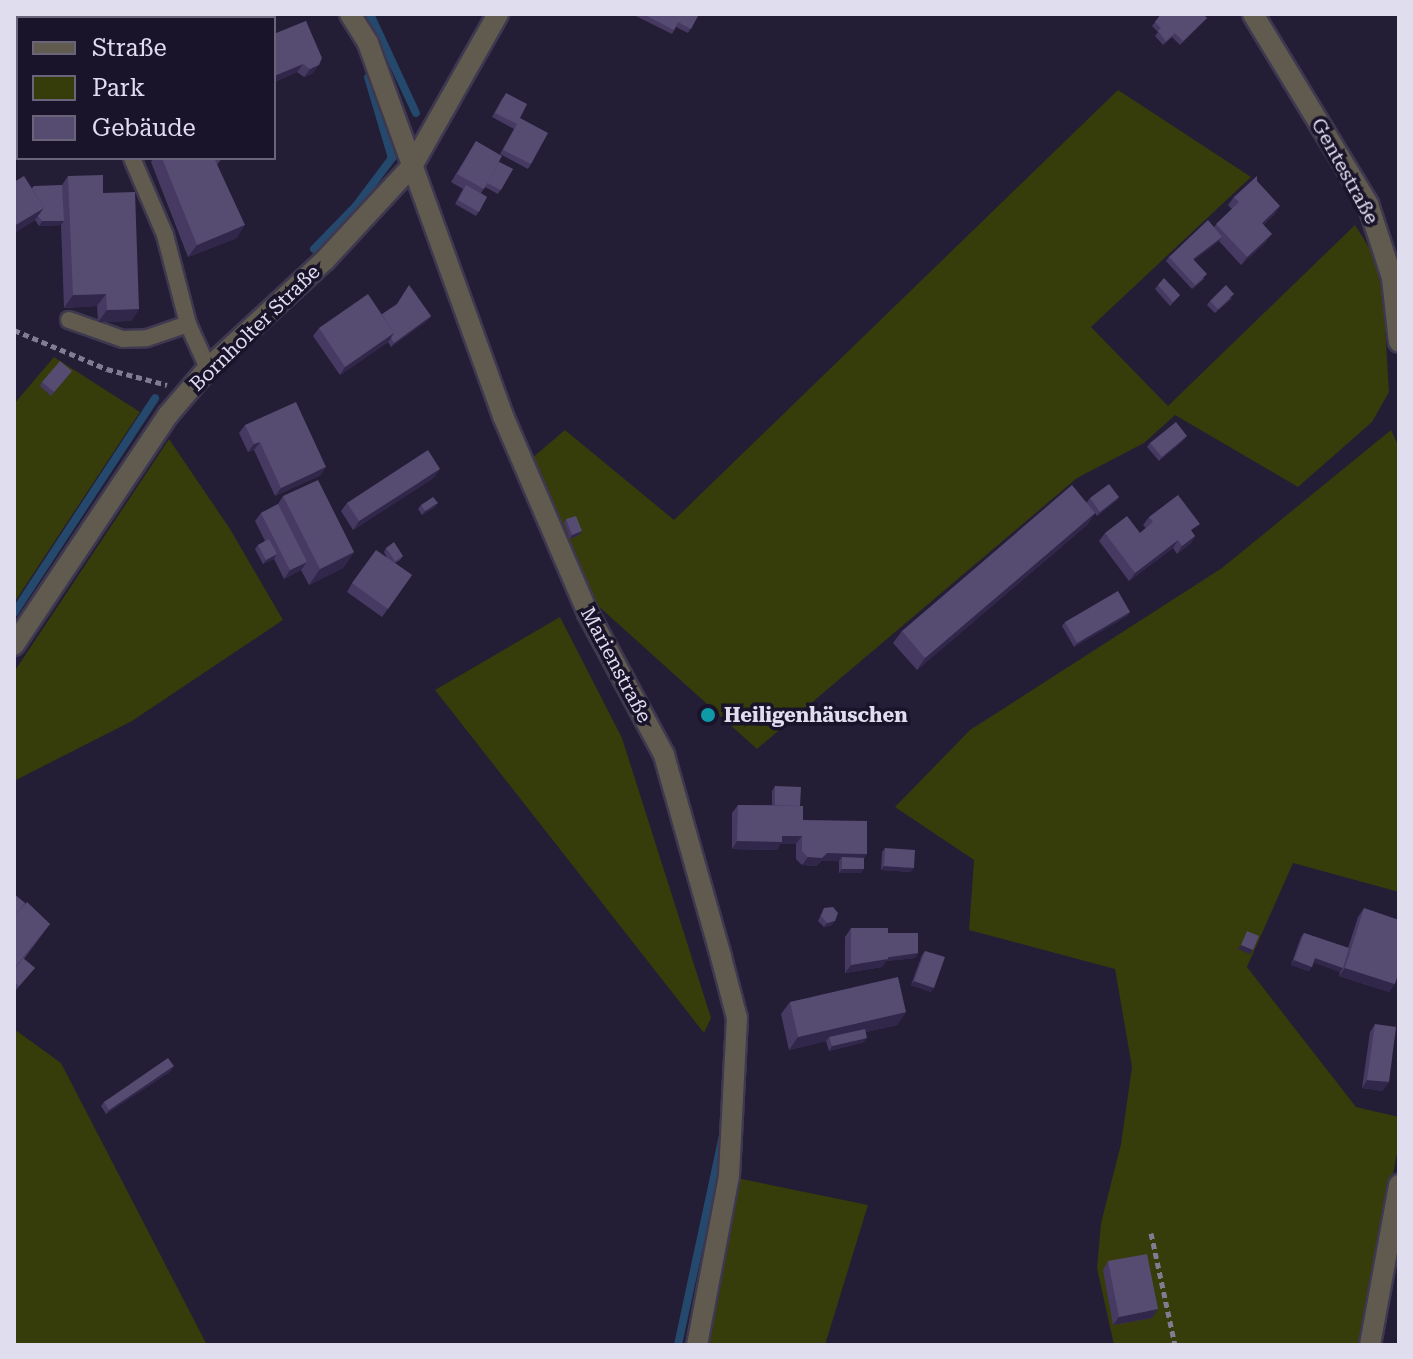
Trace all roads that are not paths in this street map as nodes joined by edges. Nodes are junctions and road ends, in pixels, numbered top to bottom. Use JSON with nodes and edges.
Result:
{"nodes":[{"id":1,"x":350,"y":14,"type":"edge"},
{"id":2,"x":498,"y":14,"type":"edge"},
{"id":3,"x":1253,"y":14,"type":"edge"},
{"id":4,"x":133,"y":160,"type":"edge"},
{"id":5,"x":412,"y":166,"type":"junction"},
{"id":6,"x":69,"y":320,"type":"dead end"},
{"id":7,"x":188,"y":324,"type":"junction"},
{"id":8,"x":1399,"y":342,"type":"edge"},
{"id":9,"x":208,"y":368,"type":"junction"},
{"id":10,"x":14,"y":645,"type":"edge"},
{"id":11,"x":1399,"y":1185,"type":"edge"},
{"id":12,"x":697,"y":1345,"type":"edge"},
{"id":13,"x":1370,"y":1345,"type":"edge"}],
"edges":[{"from":1,"to":5,"type":"street","name":"Marienstraße"},
{"from":2,"to":5,"type":"street","name":"Bornholter Straße"},
{"from":3,"to":8,"type":"street","name":"Gentestraße"},
{"from":4,"to":7,"type":"lane"},
{"from":5,"to":9,"type":"street","name":"Bornholter Straße"},
{"from":5,"to":12,"type":"street","name":"Marienstraße"},
{"from":6,"to":7,"type":"lane"},
{"from":7,"to":9,"type":"lane"},
{"from":9,"to":10,"type":"street","name":"Bornholter Straße"},
{"from":11,"to":13,"type":"street"}]}
